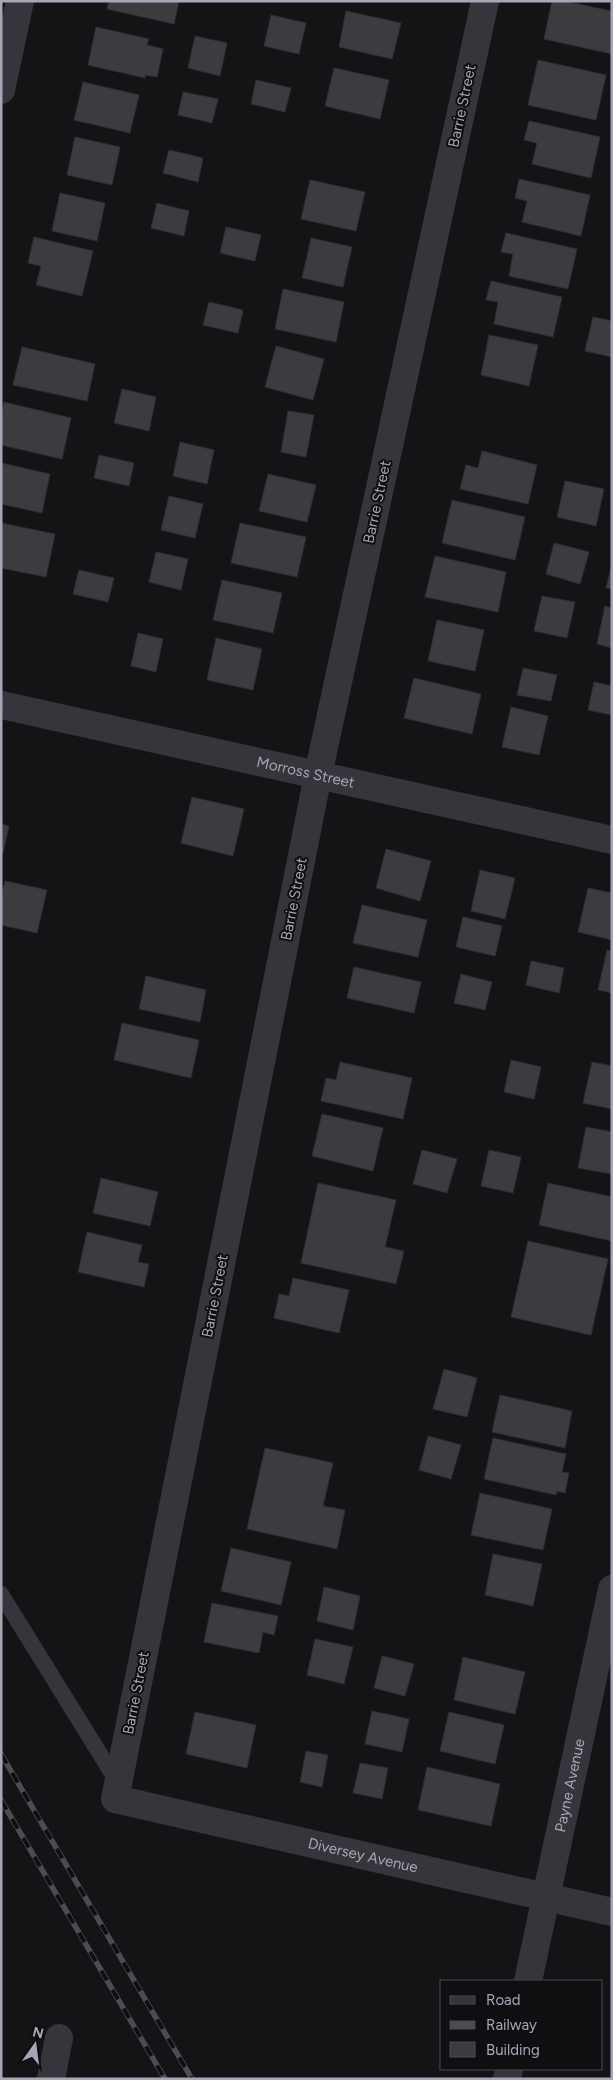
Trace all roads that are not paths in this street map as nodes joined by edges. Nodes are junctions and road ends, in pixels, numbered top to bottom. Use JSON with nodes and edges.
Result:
{"nodes":[{"id":1,"x":20,"y":1,"type":"edge"},
{"id":2,"x":485,"y":1,"type":"edge"},
{"id":3,"x":1,"y":90,"type":"edge"},
{"id":4,"x":1,"y":705,"type":"edge"},
{"id":5,"x":318,"y":775,"type":"junction"},
{"id":6,"x":612,"y":840,"type":"edge"},
{"id":7,"x":612,"y":1589,"type":"edge"},
{"id":8,"x":1,"y":1594,"type":"edge"},
{"id":9,"x":117,"y":1791,"type":"junction"},
{"id":10,"x":546,"y":1898,"type":"junction"},
{"id":11,"x":612,"y":1912,"type":"edge"},
{"id":12,"x":528,"y":1980,"type":"edge"},
{"id":13,"x":60,"y":2038,"type":"dead end"},
{"id":14,"x":51,"y":2079,"type":"edge"}],
"edges":[{"from":1,"to":3,"type":"street"},
{"from":2,"to":5,"type":"street","name":"Barrie Street"},
{"from":4,"to":5,"type":"street","name":"Morross Street"},
{"from":5,"to":6,"type":"street","name":"Morross Street"},
{"from":5,"to":9,"type":"street","name":"Barrie Street"},
{"from":7,"to":10,"type":"street","name":"Payne Avenue"},
{"from":8,"to":9,"type":"lane"},
{"from":9,"to":10,"type":"street","name":"Diversey Avenue"},
{"from":10,"to":11,"type":"street","name":"Diversey Avenue"},
{"from":10,"to":12,"type":"street","name":"Payne Avenue"},
{"from":13,"to":14,"type":"street"}]}
